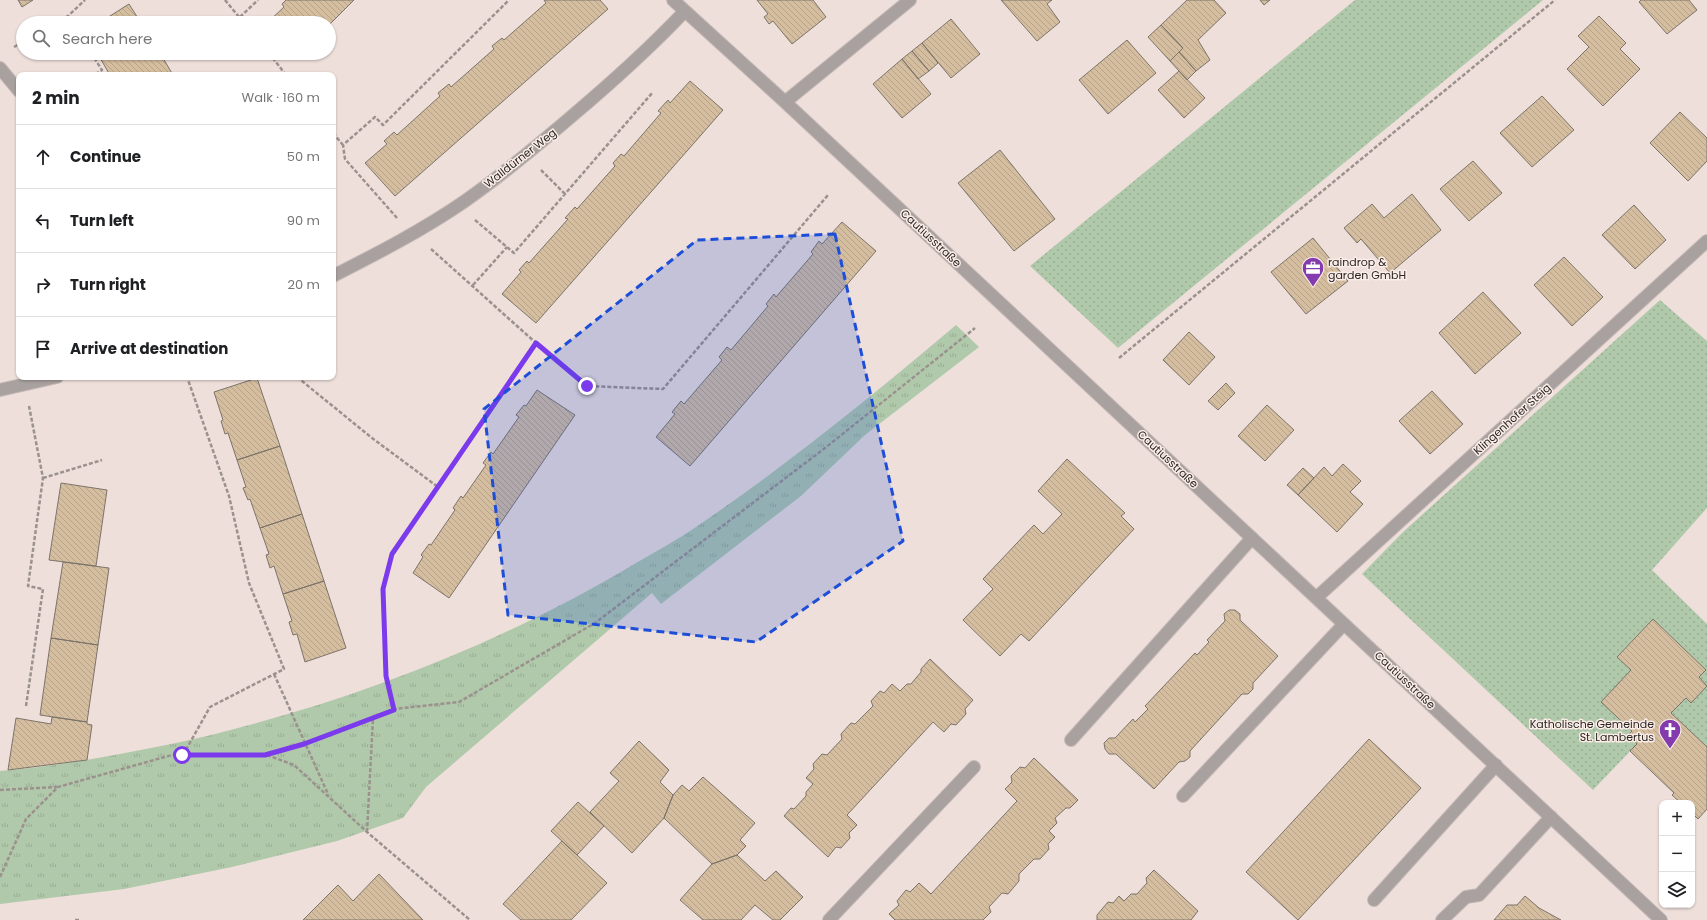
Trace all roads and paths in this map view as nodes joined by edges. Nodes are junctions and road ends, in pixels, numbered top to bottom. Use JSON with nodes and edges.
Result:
{"nodes":[{"id":1,"x":86,"y":0,"type":"edge"},
{"id":2,"x":225,"y":0,"type":"edge"},
{"id":3,"x":258,"y":0,"type":"edge"},
{"id":4,"x":509,"y":0,"type":"edge"},
{"id":5,"x":673,"y":0,"type":"edge"},
{"id":6,"x":910,"y":0,"type":"edge"},
{"id":7,"x":1555,"y":0,"type":"edge"},
{"id":8,"x":685,"y":11,"type":"junction"},
{"id":9,"x":68,"y":16,"type":"edge"},
{"id":10,"x":239,"y":16,"type":"edge"},
{"id":11,"x":241,"y":16,"type":"edge"},
{"id":12,"x":96,"y":60,"type":"edge"},
{"id":13,"x":274,"y":60,"type":"edge"},
{"id":14,"x":0,"y":68,"type":"edge"},
{"id":15,"x":99,"y":72,"type":"edge"},
{"id":16,"x":284,"y":72,"type":"edge"},
{"id":17,"x":16,"y":87,"type":"edge"},
{"id":18,"x":653,"y":92,"type":"dead end"},
{"id":19,"x":785,"y":102,"type":"junction"},
{"id":20,"x":336,"y":137,"type":"edge"},
{"id":21,"x":343,"y":146,"type":"junction"},
{"id":22,"x":540,"y":168,"type":"dead end"},
{"id":23,"x":565,"y":194,"type":"junction"},
{"id":24,"x":828,"y":195,"type":"dead end"},
{"id":25,"x":472,"y":218,"type":"dead end"},
{"id":26,"x":398,"y":220,"type":"dead end"},
{"id":27,"x":1707,"y":241,"type":"edge"},
{"id":28,"x":428,"y":246,"type":"dead end"},
{"id":29,"x":507,"y":247,"type":"junction"},
{"id":30,"x":336,"y":274,"type":"edge"},
{"id":31,"x":473,"y":285,"type":"junction"},
{"id":32,"x":975,"y":328,"type":"dead end"},
{"id":33,"x":536,"y":343,"type":"junction"},
{"id":34,"x":1119,"y":358,"type":"dead end"},
{"id":35,"x":44,"y":380,"type":"edge"},
{"id":36,"x":188,"y":380,"type":"edge"},
{"id":37,"x":301,"y":380,"type":"edge"},
{"id":38,"x":0,"y":390,"type":"edge"},
{"id":39,"x":28,"y":401,"type":"dead end"},
{"id":40,"x":102,"y":460,"type":"dead end"},
{"id":41,"x":43,"y":478,"type":"junction"},
{"id":42,"x":438,"y":487,"type":"junction"},
{"id":43,"x":1252,"y":538,"type":"junction"},
{"id":44,"x":1316,"y":598,"type":"junction"},
{"id":45,"x":1344,"y":624,"type":"junction"},
{"id":46,"x":274,"y":674,"type":"junction"},
{"id":47,"x":26,"y":706,"type":"dead end"},
{"id":48,"x":394,"y":710,"type":"junction"},
{"id":49,"x":373,"y":718,"type":"junction"},
{"id":50,"x":1071,"y":740,"type":"dead end"},
{"id":51,"x":304,"y":744,"type":"junction"},
{"id":52,"x":182,"y":755,"type":"junction"},
{"id":53,"x":265,"y":755,"type":"junction"},
{"id":54,"x":1496,"y":765,"type":"junction"},
{"id":55,"x":974,"y":767,"type":"dead end"},
{"id":56,"x":58,"y":787,"type":"junction"},
{"id":57,"x":0,"y":790,"type":"edge"},
{"id":58,"x":1183,"y":796,"type":"dead end"},
{"id":59,"x":329,"y":797,"type":"junction"},
{"id":60,"x":1551,"y":817,"type":"junction"},
{"id":61,"x":367,"y":832,"type":"junction"},
{"id":62,"x":0,"y":877,"type":"edge"},
{"id":63,"x":1374,"y":900,"type":"dead end"},
{"id":64,"x":75,"y":920,"type":"edge"},
{"id":65,"x":79,"y":920,"type":"edge"},
{"id":66,"x":470,"y":920,"type":"edge"},
{"id":67,"x":829,"y":920,"type":"edge"},
{"id":68,"x":1442,"y":920,"type":"edge"},
{"id":69,"x":1662,"y":920,"type":"edge"}],
"edges":[{"from":1,"to":9,"type":"path"},
{"from":2,"to":10,"type":"path"},
{"from":3,"to":11,"type":"path"},
{"from":4,"to":21,"type":"path"},
{"from":5,"to":8,"type":"street","name":"Cautiusstraße"},
{"from":6,"to":19,"type":"street"},
{"from":7,"to":34,"type":"path"},
{"from":8,"to":19,"type":"street","name":"Cautiusstraße"},
{"from":8,"to":30,"type":"street","name":"Walldürner Weg"},
{"from":12,"to":15,"type":"path"},
{"from":13,"to":16,"type":"path"},
{"from":14,"to":17,"type":"street"},
{"from":18,"to":23,"type":"path"},
{"from":19,"to":43,"type":"street","name":"Cautiusstraße"},
{"from":20,"to":21,"type":"path"},
{"from":21,"to":26,"type":"path"},
{"from":22,"to":23,"type":"path"},
{"from":23,"to":29,"type":"path"},
{"from":24,"to":33,"type":"path"},
{"from":25,"to":29,"type":"path"},
{"from":27,"to":44,"type":"street","name":"Klingenhofer Steig"},
{"from":28,"to":31,"type":"path"},
{"from":29,"to":31,"type":"path"},
{"from":31,"to":33,"type":"path"},
{"from":32,"to":48,"type":"path"},
{"from":33,"to":42,"type":"path"},
{"from":35,"to":38,"type":"street"},
{"from":36,"to":46,"type":"path"},
{"from":37,"to":42,"type":"path"},
{"from":39,"to":41,"type":"path"},
{"from":40,"to":41,"type":"path"},
{"from":41,"to":47,"type":"path"},
{"from":42,"to":48,"type":"path"},
{"from":43,"to":44,"type":"street","name":"Cautiusstraße"},
{"from":43,"to":50,"type":"street"},
{"from":44,"to":45,"type":"street","name":"Cautiusstraße"},
{"from":45,"to":54,"type":"street","name":"Cautiusstraße"},
{"from":45,"to":58,"type":"street"},
{"from":46,"to":51,"type":"path"},
{"from":46,"to":52,"type":"path"},
{"from":48,"to":49,"type":"path"},
{"from":49,"to":51,"type":"path"},
{"from":49,"to":61,"type":"path"},
{"from":51,"to":53,"type":"path"},
{"from":51,"to":59,"type":"path"},
{"from":52,"to":53,"type":"path"},
{"from":52,"to":56,"type":"path"},
{"from":53,"to":59,"type":"path"},
{"from":54,"to":60,"type":"street","name":"Cautiusstraße"},
{"from":54,"to":63,"type":"street"},
{"from":55,"to":67,"type":"street"},
{"from":56,"to":57,"type":"path"},
{"from":56,"to":62,"type":"path"},
{"from":59,"to":61,"type":"path"},
{"from":60,"to":68,"type":"street"},
{"from":60,"to":69,"type":"street","name":"Cautiusstraße"},
{"from":61,"to":66,"type":"path"},
{"from":64,"to":65,"type":"path"}]}
